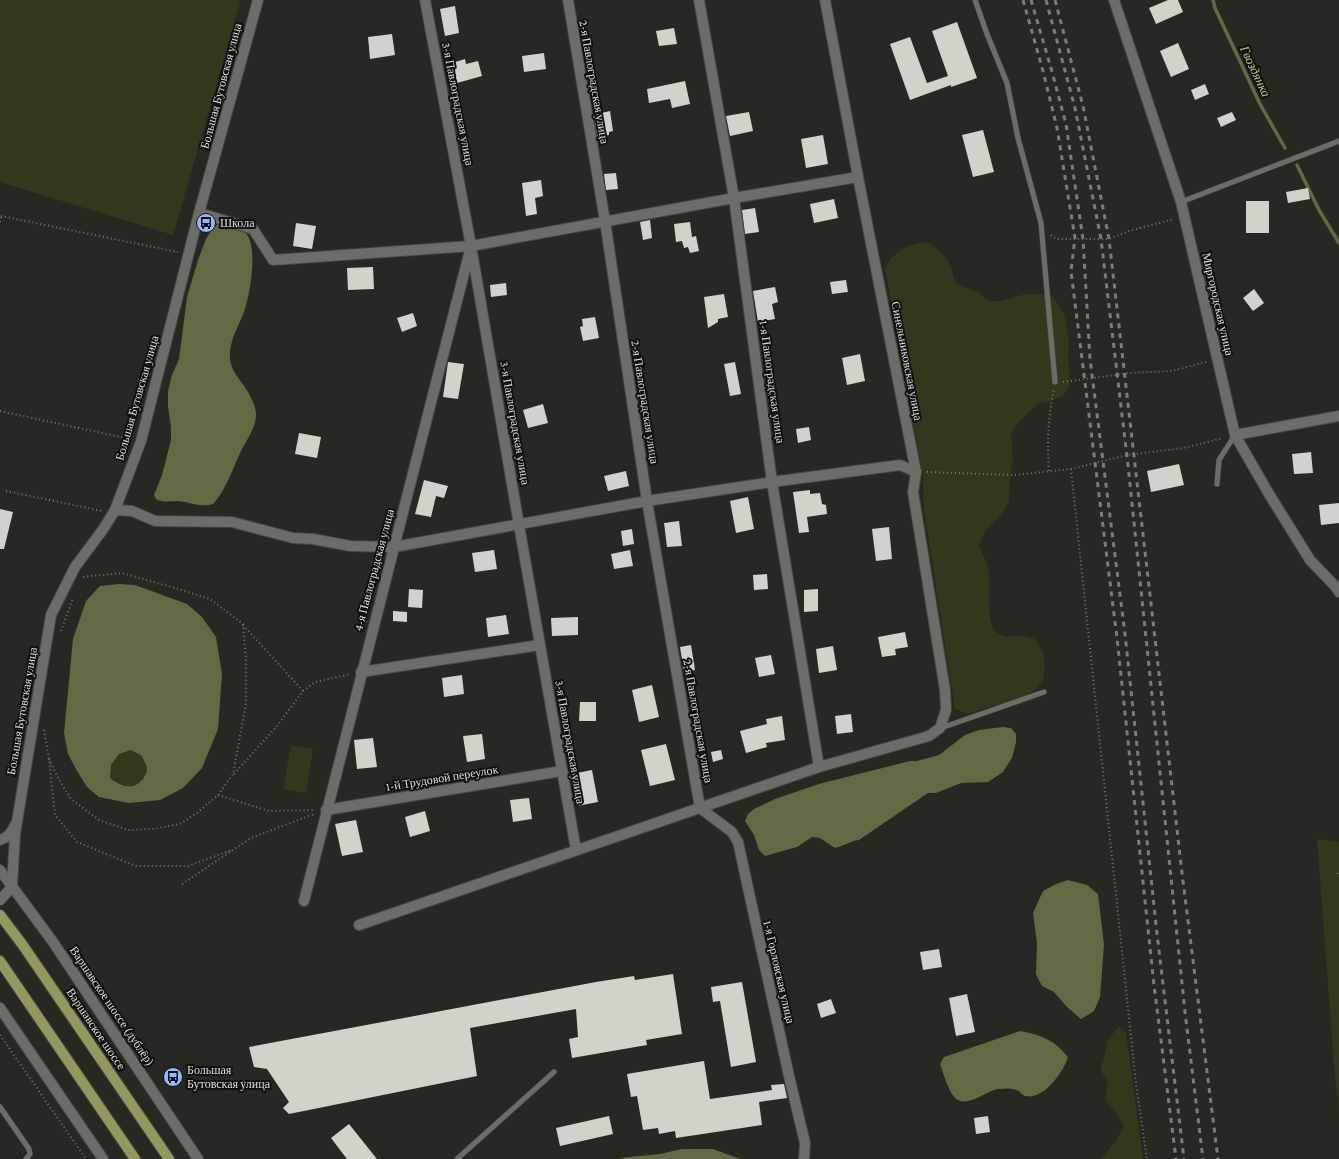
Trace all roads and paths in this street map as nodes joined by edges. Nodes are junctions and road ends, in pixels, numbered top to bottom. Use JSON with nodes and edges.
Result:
{"nodes":[{"id":1,"x":258,"y":0,"type":"edge"},
{"id":2,"x":425,"y":0,"type":"edge"},
{"id":3,"x":568,"y":0,"type":"edge"},
{"id":4,"x":699,"y":0,"type":"edge"},
{"id":5,"x":825,"y":0,"type":"edge"},
{"id":6,"x":975,"y":0,"type":"edge"},
{"id":7,"x":1114,"y":0,"type":"edge"},
{"id":8,"x":1339,"y":141,"type":"edge"},
{"id":9,"x":858,"y":177,"type":"junction"},
{"id":10,"x":734,"y":198,"type":"junction"},
{"id":11,"x":1181,"y":202,"type":"junction"},
{"id":12,"x":199,"y":214,"type":"junction"},
{"id":13,"x":1,"y":216,"type":"edge"},
{"id":14,"x":1184,"y":216,"type":"junction"},
{"id":15,"x":605,"y":221,"type":"junction"},
{"id":16,"x":0,"y":222,"type":"edge"},
{"id":17,"x":1041,"y":223,"type":"junction"},
{"id":18,"x":471,"y":246,"type":"junction"},
{"id":19,"x":189,"y":254,"type":"junction"},
{"id":20,"x":1217,"y":359,"type":"junction"},
{"id":21,"x":1055,"y":382,"type":"junction"},
{"id":22,"x":0,"y":411,"type":"edge"},
{"id":23,"x":1339,"y":416,"type":"edge"},
{"id":24,"x":1235,"y":435,"type":"junction"},
{"id":25,"x":141,"y":441,"type":"junction"},
{"id":26,"x":1070,"y":469,"type":"junction"},
{"id":27,"x":1049,"y":471,"type":"junction"},
{"id":28,"x":916,"y":472,"type":"junction"},
{"id":29,"x":772,"y":482,"type":"junction"},
{"id":30,"x":1217,"y":484,"type":"dead end"},
{"id":31,"x":6,"y":492,"type":"dead end"},
{"id":32,"x":647,"y":501,"type":"junction"},
{"id":33,"x":112,"y":511,"type":"junction"},
{"id":34,"x":519,"y":525,"type":"junction"},
{"id":35,"x":394,"y":547,"type":"junction"},
{"id":36,"x":85,"y":571,"type":"dead end"},
{"id":37,"x":1339,"y":592,"type":"edge"},
{"id":38,"x":73,"y":598,"type":"dead end"},
{"id":39,"x":243,"y":624,"type":"junction"},
{"id":40,"x":60,"y":632,"type":"dead end"},
{"id":41,"x":540,"y":645,"type":"junction"},
{"id":42,"x":361,"y":672,"type":"junction"},
{"id":43,"x":303,"y":691,"type":"junction"},
{"id":44,"x":1044,"y":692,"type":"dead end"},
{"id":45,"x":45,"y":723,"type":"dead end"},
{"id":46,"x":940,"y":728,"type":"junction"},
{"id":47,"x":49,"y":759,"type":"junction"},
{"id":48,"x":819,"y":767,"type":"junction"},
{"id":49,"x":562,"y":771,"type":"junction"},
{"id":50,"x":233,"y":774,"type":"junction"},
{"id":51,"x":218,"y":795,"type":"junction"},
{"id":52,"x":700,"y":808,"type":"junction"},
{"id":53,"x":326,"y":810,"type":"junction"},
{"id":54,"x":17,"y":821,"type":"junction"},
{"id":55,"x":0,"y":840,"type":"edge"},
{"id":56,"x":232,"y":850,"type":"junction"},
{"id":57,"x":576,"y":850,"type":"junction"},
{"id":58,"x":0,"y":870,"type":"edge"},
{"id":59,"x":182,"y":884,"type":"dead end"},
{"id":60,"x":12,"y":887,"type":"junction"},
{"id":61,"x":0,"y":896,"type":"edge"},
{"id":62,"x":0,"y":900,"type":"edge"},
{"id":63,"x":304,"y":901,"type":"dead end"},
{"id":64,"x":0,"y":915,"type":"edge"},
{"id":65,"x":359,"y":925,"type":"dead end"},
{"id":66,"x":0,"y":961,"type":"edge"},
{"id":67,"x":0,"y":1008,"type":"edge"},
{"id":68,"x":0,"y":1035,"type":"edge"},
{"id":69,"x":554,"y":1072,"type":"dead end"},
{"id":70,"x":0,"y":1107,"type":"edge"},
{"id":71,"x":26,"y":1159,"type":"edge"},
{"id":72,"x":86,"y":1159,"type":"edge"},
{"id":73,"x":103,"y":1159,"type":"edge"},
{"id":74,"x":135,"y":1159,"type":"edge"},
{"id":75,"x":169,"y":1159,"type":"edge"},
{"id":76,"x":198,"y":1159,"type":"edge"},
{"id":77,"x":457,"y":1159,"type":"edge"},
{"id":78,"x":804,"y":1159,"type":"edge"},
{"id":79,"x":1147,"y":1159,"type":"edge"}],
"edges":[{"from":1,"to":12,"type":"street","name":"Большая Бутовская улица"},
{"from":2,"to":18,"type":"street","name":"3-я Павлоградская улица"},
{"from":3,"to":15,"type":"street","name":"2-я Павлоградская улица"},
{"from":4,"to":10,"type":"street","name":"1-я Павлоградская улица"},
{"from":5,"to":9,"type":"street","name":"Синельниковская улица"},
{"from":6,"to":17,"type":"lane"},
{"from":7,"to":11,"type":"street","name":"Миргородская улица"},
{"from":8,"to":11,"type":"lane"},
{"from":9,"to":10,"type":"street"},
{"from":9,"to":28,"type":"street","name":"Синельниковская улица"},
{"from":10,"to":15,"type":"street"},
{"from":10,"to":29,"type":"street","name":"1-я Павлоградская улица"},
{"from":11,"to":14,"type":"street","name":"Миргородская улица"},
{"from":12,"to":18,"type":"street"},
{"from":12,"to":19,"type":"street","name":"Большая Бутовская улица"},
{"from":13,"to":16,"type":"path"},
{"from":13,"to":19,"type":"path"},
{"from":14,"to":17,"type":"path"},
{"from":14,"to":20,"type":"street","name":"Миргородская улица"},
{"from":15,"to":18,"type":"street"},
{"from":15,"to":32,"type":"street","name":"2-я Павлоградская улица"},
{"from":17,"to":21,"type":"lane"},
{"from":18,"to":34,"type":"street","name":"3-я Павлоградская улица"},
{"from":18,"to":35,"type":"street","name":"4-я Павлоградская улица"},
{"from":19,"to":25,"type":"street","name":"Большая Бутовская улица"},
{"from":20,"to":21,"type":"path"},
{"from":20,"to":24,"type":"street","name":"Миргородская улица"},
{"from":21,"to":27,"type":"path"},
{"from":22,"to":25,"type":"path"},
{"from":23,"to":24,"type":"street"},
{"from":24,"to":26,"type":"path"},
{"from":24,"to":30,"type":"lane"},
{"from":24,"to":37,"type":"street","name":"Миргородская улица"},
{"from":25,"to":33,"type":"street","name":"Большая Бутовская улица"},
{"from":26,"to":27,"type":"path"},
{"from":26,"to":79,"type":"path"},
{"from":27,"to":28,"type":"path"},
{"from":28,"to":29,"type":"street"},
{"from":28,"to":46,"type":"street","name":"Синельниковская улица"},
{"from":29,"to":32,"type":"street"},
{"from":29,"to":48,"type":"street","name":"1-я Павлоградская улица"},
{"from":31,"to":33,"type":"path"},
{"from":32,"to":34,"type":"street"},
{"from":32,"to":52,"type":"street","name":"2-я Павлоградская улица"},
{"from":33,"to":35,"type":"street"},
{"from":33,"to":54,"type":"street","name":"Большая Бутовская улица"},
{"from":34,"to":35,"type":"street"},
{"from":34,"to":41,"type":"street","name":"3-я Павлоградская улица"},
{"from":35,"to":42,"type":"street","name":"4-я Павлоградская улица"},
{"from":36,"to":39,"type":"path"},
{"from":38,"to":40,"type":"path"},
{"from":39,"to":43,"type":"path"},
{"from":39,"to":50,"type":"path"},
{"from":41,"to":42,"type":"street"},
{"from":41,"to":49,"type":"street","name":"3-я Павлоградская улица"},
{"from":42,"to":43,"type":"path"},
{"from":42,"to":53,"type":"street","name":"4-я Павлоградская улица"},
{"from":43,"to":50,"type":"path"},
{"from":44,"to":46,"type":"lane"},
{"from":45,"to":47,"type":"path"},
{"from":46,"to":48,"type":"street"},
{"from":47,"to":51,"type":"path"},
{"from":47,"to":56,"type":"path"},
{"from":48,"to":52,"type":"street"},
{"from":49,"to":53,"type":"street","name":"1-й Трудовой переулок"},
{"from":49,"to":57,"type":"street","name":"3-я Павлоградская улица"},
{"from":50,"to":51,"type":"path"},
{"from":51,"to":53,"type":"path"},
{"from":52,"to":57,"type":"street"},
{"from":52,"to":78,"type":"street","name":"1-я Горловская улица"},
{"from":53,"to":56,"type":"path"},
{"from":53,"to":63,"type":"street","name":"4-я Павлоградская улица"},
{"from":54,"to":55,"type":"street"},
{"from":54,"to":60,"type":"street","name":"Большая Бутовская улица"},
{"from":56,"to":59,"type":"path"},
{"from":57,"to":65,"type":"street"},
{"from":58,"to":60,"type":"street","name":"Варшавское шоссе (дублёр)"},
{"from":60,"to":61,"type":"street"},
{"from":60,"to":62,"type":"street"},
{"from":60,"to":76,"type":"street","name":"Варшавское шоссе (дублёр)"},
{"from":64,"to":75,"type":"main road","name":"Варшавское шоссе"},
{"from":66,"to":74,"type":"main road"},
{"from":67,"to":73,"type":"street"},
{"from":68,"to":72,"type":"path"},
{"from":69,"to":77,"type":"lane"},
{"from":70,"to":71,"type":"lane"}]}
